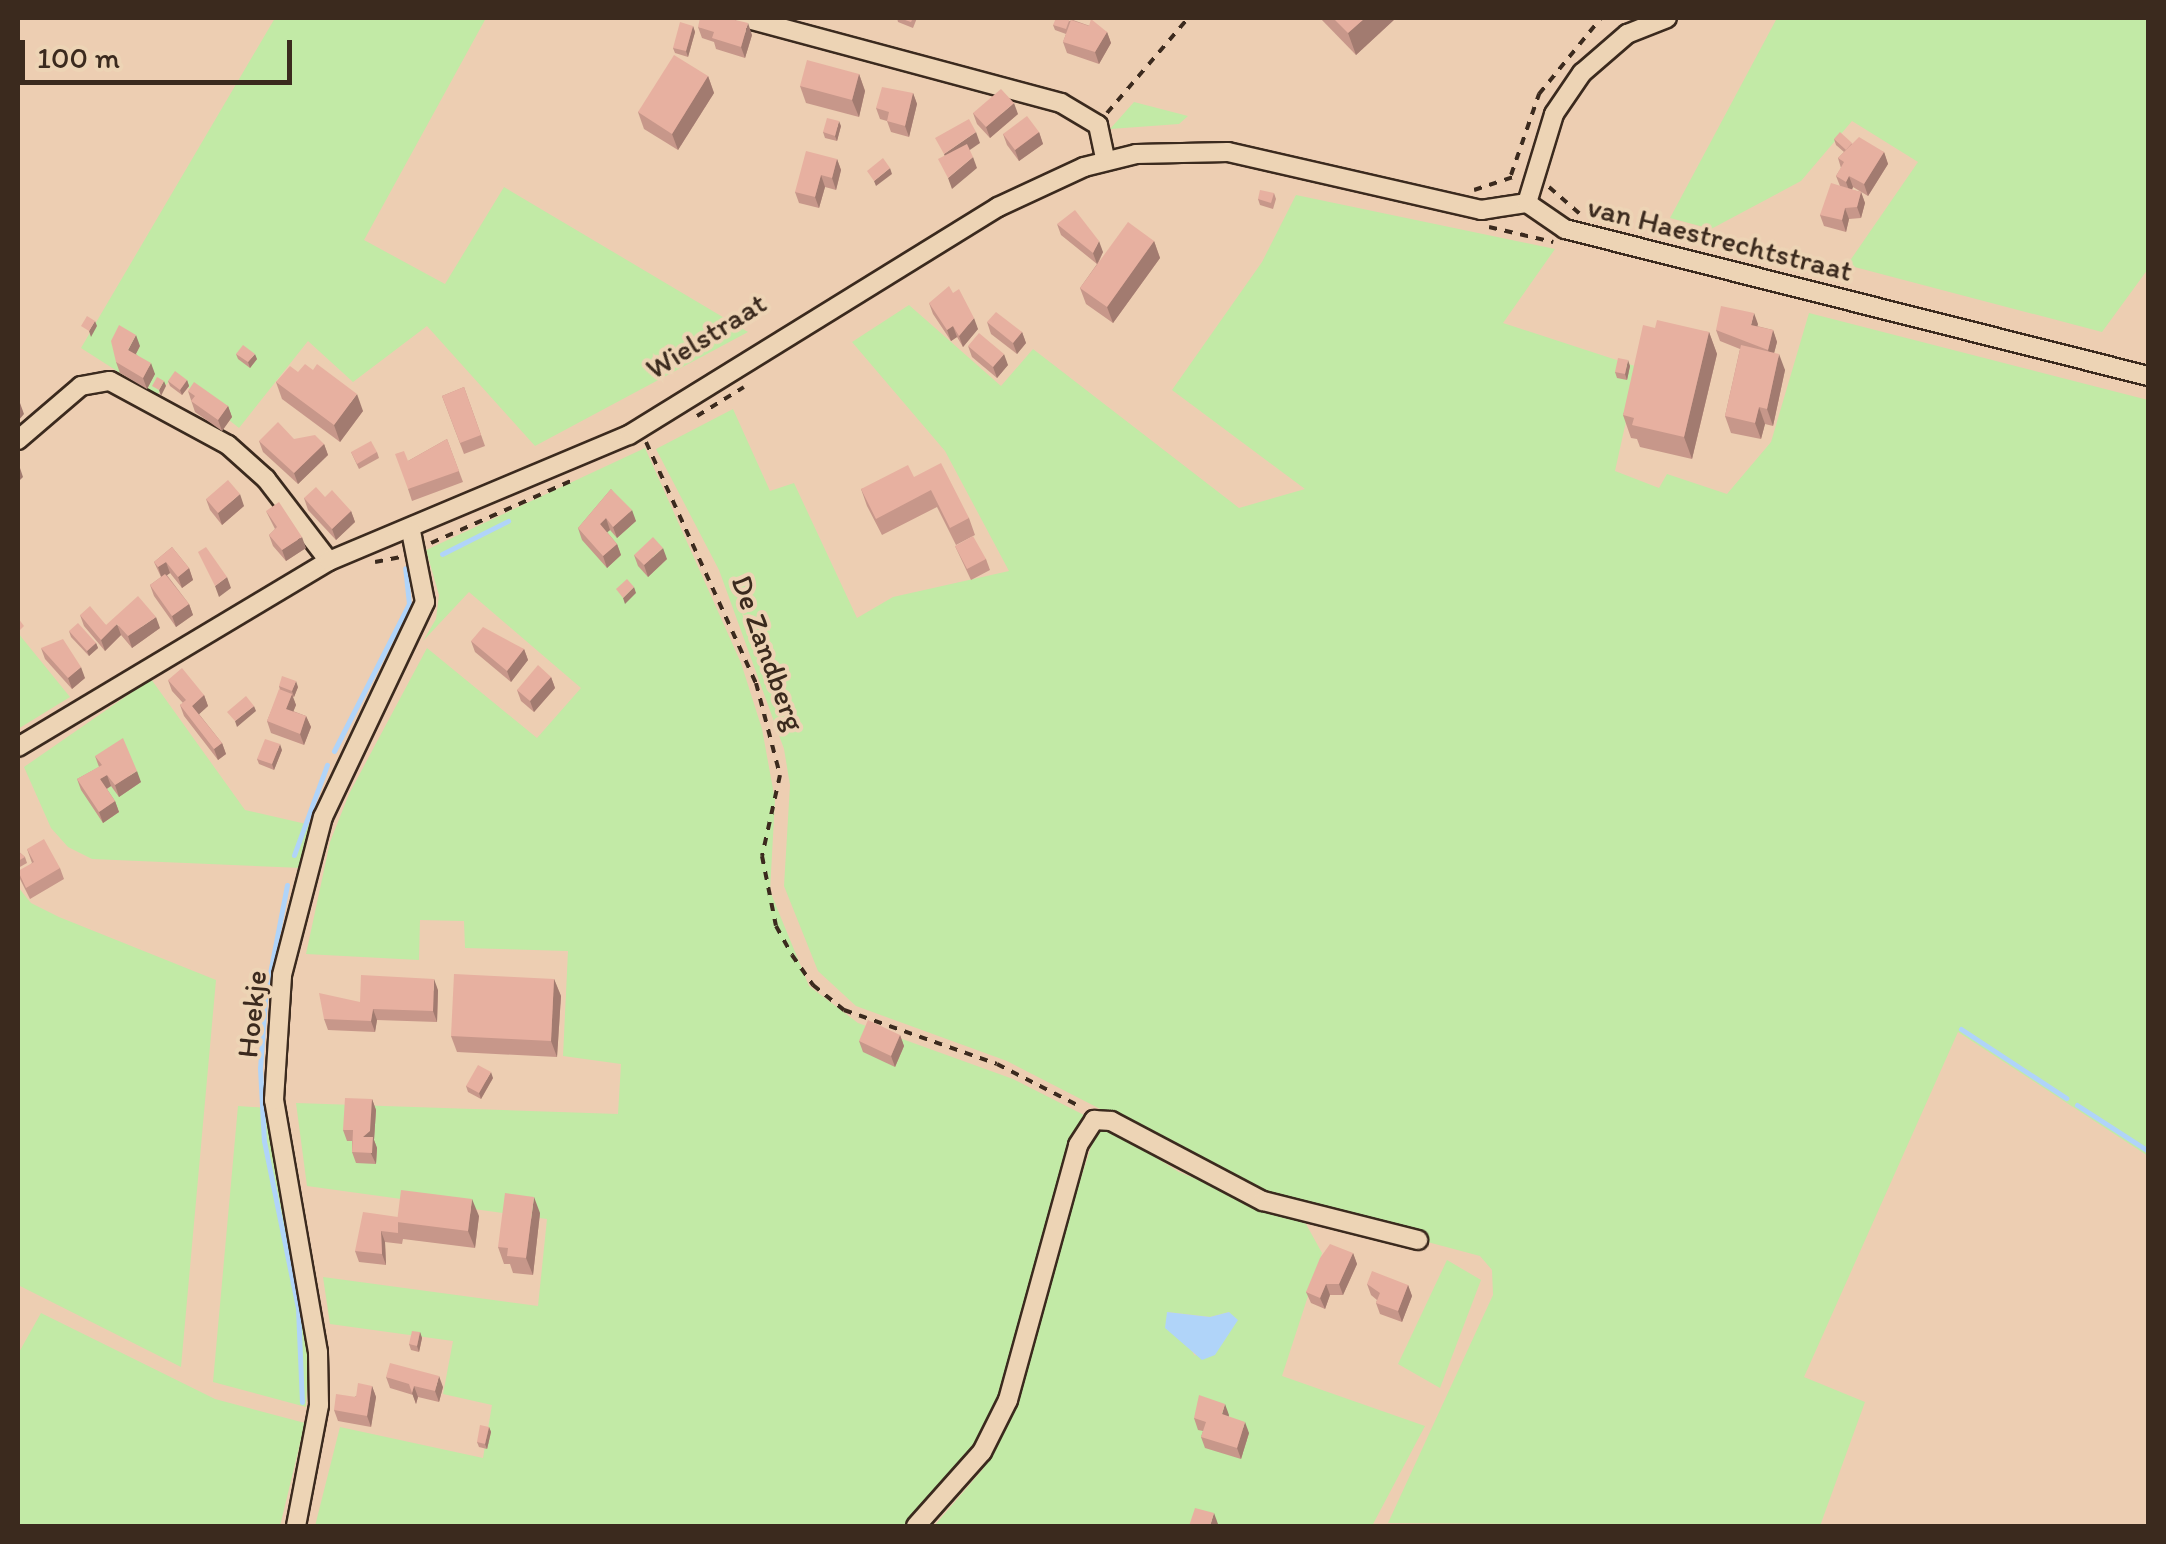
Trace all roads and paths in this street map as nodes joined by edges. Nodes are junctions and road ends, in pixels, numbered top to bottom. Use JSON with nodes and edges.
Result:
{"nodes":[{"id":1,"x":744,"y":18,"type":"edge"},
{"id":2,"x":1188,"y":18,"type":"edge"},
{"id":3,"x":1667,"y":18,"type":"edge"},
{"id":4,"x":1622,"y":26,"type":"edge"},
{"id":5,"x":1098,"y":125,"type":"junction"},
{"id":6,"x":1105,"y":159,"type":"junction"},
{"id":7,"x":1511,"y":175,"type":"dead end"},
{"id":8,"x":1485,"y":188,"type":"dead end"},
{"id":9,"x":1527,"y":203,"type":"junction"},
{"id":10,"x":1478,"y":225,"type":"dead end"},
{"id":11,"x":1562,"y":244,"type":"dead end"},
{"id":12,"x":2148,"y":376,"type":"edge"},
{"id":13,"x":18,"y":440,"type":"edge"},
{"id":14,"x":630,"y":452,"type":"dead end"},
{"id":15,"x":581,"y":476,"type":"dead end"},
{"id":16,"x":411,"y":532,"type":"junction"},
{"id":17,"x":418,"y":550,"type":"junction"},
{"id":18,"x":329,"y":561,"type":"junction"},
{"id":19,"x":361,"y":566,"type":"dead end"},
{"id":20,"x":18,"y":746,"type":"edge"},
{"id":21,"x":1094,"y":1120,"type":"junction"},
{"id":22,"x":1418,"y":1240,"type":"dead end"},
{"id":23,"x":296,"y":1526,"type":"edge"},
{"id":24,"x":916,"y":1526,"type":"edge"}],
"edges":[{"from":1,"to":5,"type":"street"},
{"from":2,"to":5,"type":"path"},
{"from":3,"to":4,"type":"street"},
{"from":4,"to":9,"type":"street"},
{"from":5,"to":6,"type":"street"},
{"from":6,"to":9,"type":"street"},
{"from":6,"to":16,"type":"street","name":"Wielstraat"},
{"from":7,"to":8,"type":"path"},
{"from":9,"to":12,"type":"street","name":"van Haestrechtstraat"},
{"from":10,"to":11,"type":"path","name":"van Haestrechtstraat"},
{"from":13,"to":18,"type":"street"},
{"from":14,"to":21,"type":"path","name":"De Zandberg"},
{"from":15,"to":17,"type":"path"},
{"from":16,"to":17,"type":"street","name":"Hoekje"},
{"from":16,"to":18,"type":"street","name":"Wielstraat"},
{"from":17,"to":19,"type":"path"},
{"from":17,"to":23,"type":"street","name":"Hoekje"},
{"from":18,"to":20,"type":"street","name":"Wielstraat"},
{"from":21,"to":22,"type":"street"},
{"from":21,"to":24,"type":"street"}]}
